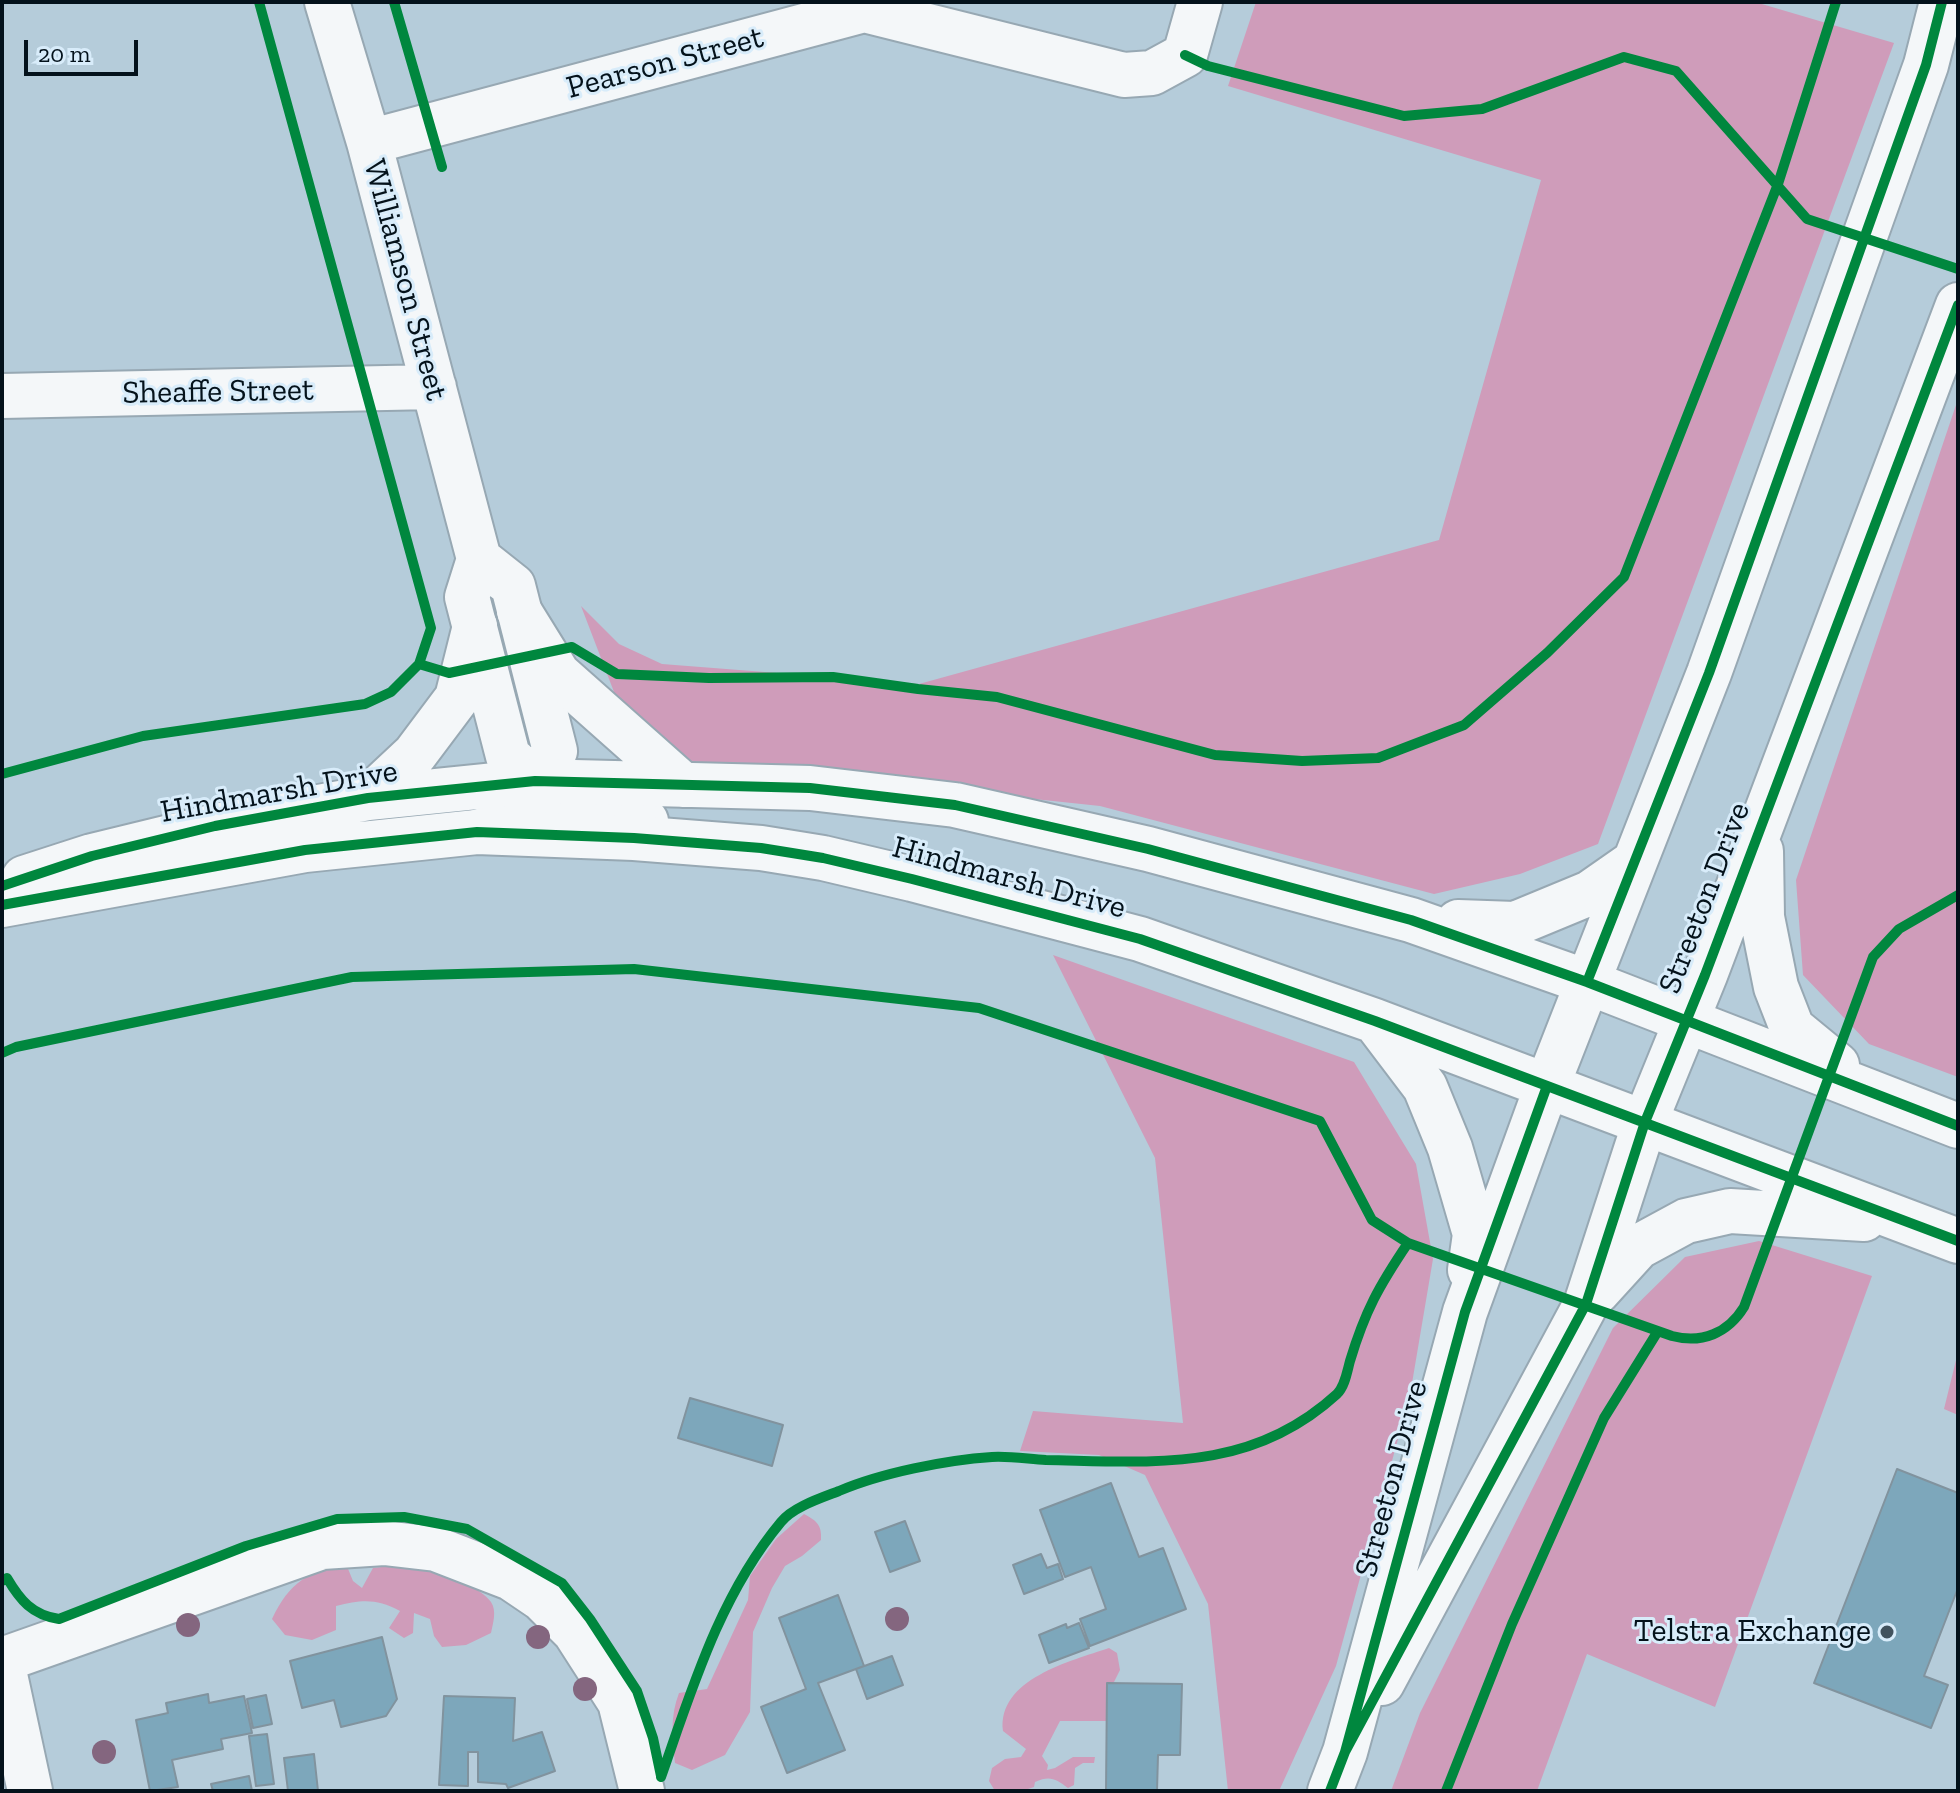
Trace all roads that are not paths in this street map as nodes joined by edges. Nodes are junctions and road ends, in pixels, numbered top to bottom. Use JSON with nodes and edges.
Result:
{"nodes":[{"id":1,"x":327,"y":2,"type":"edge"},
{"id":2,"x":1200,"y":2,"type":"edge"},
{"id":3,"x":1942,"y":2,"type":"edge"},
{"id":4,"x":863,"y":6,"type":"edge"},
{"id":5,"x":369,"y":142,"type":"junction"},
{"id":6,"x":1958,"y":305,"type":"edge"},
{"id":7,"x":434,"y":387,"type":"junction"},
{"id":8,"x":2,"y":396,"type":"edge"},
{"id":9,"x":479,"y":559,"type":"junction"},
{"id":10,"x":519,"y":611,"type":"junction"},
{"id":11,"x":475,"y":626,"type":"junction"},
{"id":12,"x":535,"y":781,"type":"junction"},
{"id":13,"x":683,"y":785,"type":"junction"},
{"id":14,"x":368,"y":798,"type":"junction"},
{"id":15,"x":1761,"y":825,"type":"junction"},
{"id":16,"x":477,"y":832,"type":"junction"},
{"id":17,"x":761,"y":848,"type":"junction"},
{"id":18,"x":1633,"y":863,"type":"junction"},
{"id":19,"x":2,"y":886,"type":"edge"},
{"id":20,"x":2,"y":905,"type":"edge"},
{"id":21,"x":1411,"y":920,"type":"junction"},
{"id":22,"x":1587,"y":982,"type":"junction"},
{"id":23,"x":1687,"y":1020,"type":"junction"},
{"id":24,"x":1375,"y":1021,"type":"junction"},
{"id":25,"x":1547,"y":1086,"type":"junction"},
{"id":26,"x":1865,"y":1088,"type":"junction"},
{"id":27,"x":1645,"y":1122,"type":"junction"},
{"id":28,"x":1958,"y":1126,"type":"edge"},
{"id":29,"x":1910,"y":1222,"type":"junction"},
{"id":30,"x":1958,"y":1241,"type":"edge"},
{"id":31,"x":1586,"y":1304,"type":"junction"},
{"id":32,"x":1465,"y":1312,"type":"junction"},
{"id":33,"x":2,"y":1660,"type":"edge"},
{"id":34,"x":1338,"y":1772,"type":"edge"},
{"id":35,"x":30,"y":1791,"type":"edge"},
{"id":36,"x":642,"y":1791,"type":"edge"}],
"edges":[{"from":1,"to":5,"type":"main road","name":"Williamson Street"},
{"from":2,"to":4,"type":"main road","name":"Pearson Street"},
{"from":3,"to":18,"type":"main road","name":"Streeton Drive"},
{"from":4,"to":5,"type":"main road","name":"Pearson Street"},
{"from":5,"to":7,"type":"main road","name":"Williamson Street"},
{"from":6,"to":15,"type":"main road","name":"Streeton Drive"},
{"from":7,"to":8,"type":"main road","name":"Sheaffe Street"},
{"from":7,"to":9,"type":"main road","name":"Williamson Street"},
{"from":9,"to":10,"type":"main road"},
{"from":9,"to":11,"type":"main road"},
{"from":10,"to":12,"type":"main road"},
{"from":10,"to":13,"type":"main road"},
{"from":11,"to":12,"type":"main road"},
{"from":11,"to":14,"type":"main road"},
{"from":12,"to":13,"type":"main road","name":"Hindmarsh Drive"},
{"from":12,"to":14,"type":"main road","name":"Hindmarsh Drive"},
{"from":12,"to":16,"type":"main road"},
{"from":12,"to":17,"type":"main road"},
{"from":13,"to":21,"type":"main road","name":"Hindmarsh Drive"},
{"from":14,"to":19,"type":"main road","name":"Hindmarsh Drive"},
{"from":15,"to":23,"type":"main road","name":"Streeton Drive"},
{"from":15,"to":26,"type":"main road"},
{"from":16,"to":17,"type":"main road","name":"Hindmarsh Drive"},
{"from":16,"to":20,"type":"main road","name":"Hindmarsh Drive"},
{"from":17,"to":24,"type":"main road","name":"Hindmarsh Drive"},
{"from":18,"to":21,"type":"main road"},
{"from":18,"to":22,"type":"main road","name":"Streeton Drive"},
{"from":21,"to":22,"type":"main road","name":"Hindmarsh Drive"},
{"from":22,"to":23,"type":"main road","name":"Hindmarsh Drive"},
{"from":22,"to":25,"type":"main road","name":"Streeton Drive"},
{"from":23,"to":26,"type":"main road","name":"Hindmarsh Drive"},
{"from":23,"to":27,"type":"main road","name":"Streeton Drive"},
{"from":24,"to":25,"type":"main road","name":"Hindmarsh Drive"},
{"from":24,"to":32,"type":"main road"},
{"from":25,"to":27,"type":"main road","name":"Hindmarsh Drive"},
{"from":25,"to":32,"type":"main road","name":"Streeton Drive"},
{"from":26,"to":28,"type":"main road","name":"Hindmarsh Drive"},
{"from":27,"to":29,"type":"main road","name":"Hindmarsh Drive"},
{"from":27,"to":31,"type":"main road","name":"Streeton Drive"},
{"from":29,"to":30,"type":"main road","name":"Hindmarsh Drive"},
{"from":29,"to":31,"type":"main road"},
{"from":31,"to":34,"type":"main road","name":"Streeton Drive"},
{"from":32,"to":34,"type":"main road","name":"Streeton Drive"},
{"from":33,"to":35,"type":"main road"},
{"from":33,"to":36,"type":"main road"}]}
